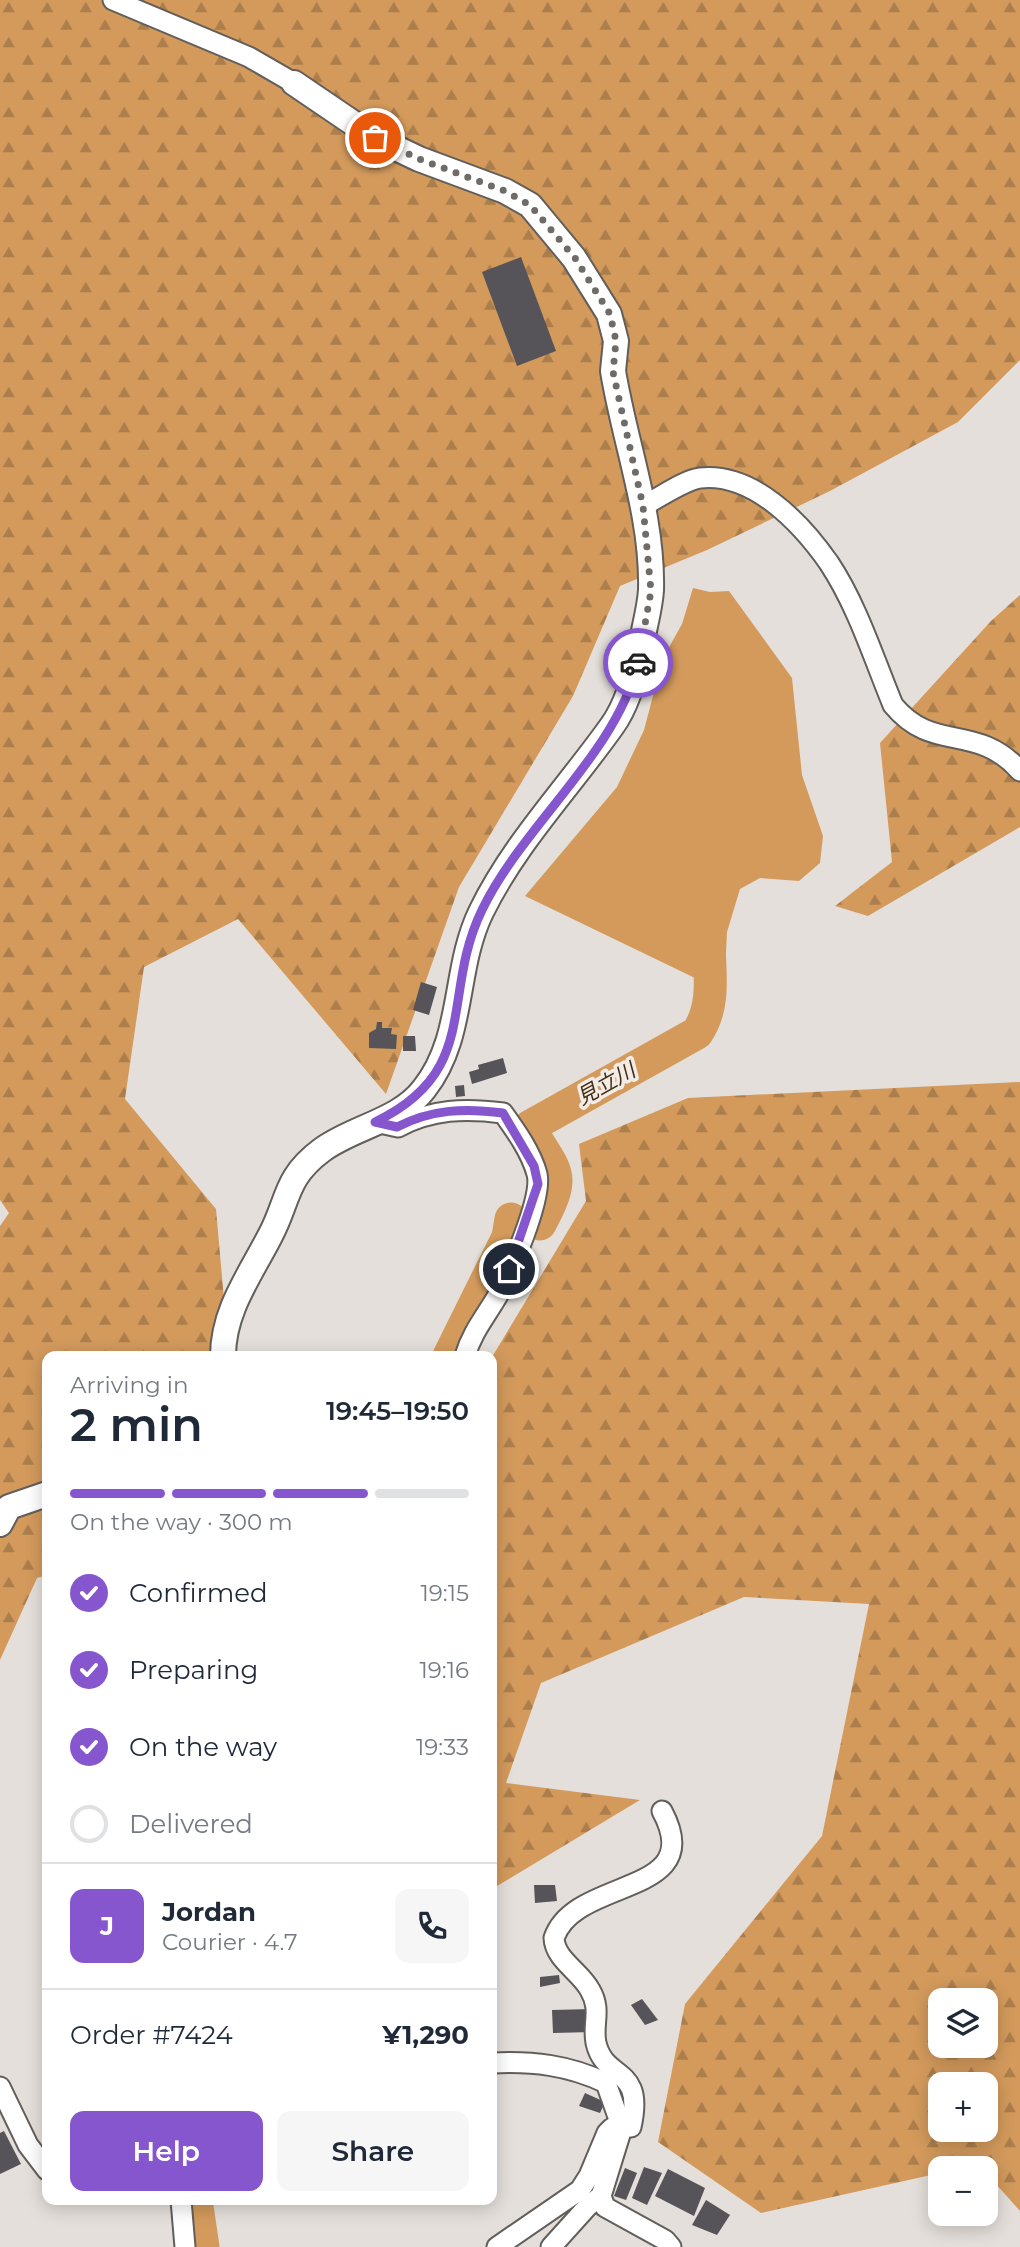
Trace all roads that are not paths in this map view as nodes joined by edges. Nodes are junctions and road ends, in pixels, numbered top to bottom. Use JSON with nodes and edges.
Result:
{"nodes":[{"id":1,"x":113,"y":0,"type":"edge"},
{"id":2,"x":294,"y":83,"type":"joint"},
{"id":3,"x":643,"y":506,"type":"junction"},
{"id":4,"x":1020,"y":771,"type":"edge"},
{"id":5,"x":375,"y":1122,"type":"junction"},
{"id":6,"x":223,"y":1351,"type":"edge"},
{"id":7,"x":467,"y":1351,"type":"edge"},
{"id":8,"x":42,"y":1496,"type":"edge"},
{"id":9,"x":0,"y":1524,"type":"edge"},
{"id":10,"x":662,"y":1811,"type":"dead end"},
{"id":11,"x":497,"y":2063,"type":"edge"},
{"id":12,"x":0,"y":2087,"type":"edge"},
{"id":13,"x":622,"y":2128,"type":"junction"},
{"id":14,"x":42,"y":2163,"type":"edge"},
{"id":15,"x":601,"y":2196,"type":"junction"},
{"id":16,"x":181,"y":2205,"type":"edge"},
{"id":17,"x":185,"y":2247,"type":"edge"},
{"id":18,"x":497,"y":2247,"type":"edge"},
{"id":19,"x":551,"y":2247,"type":"edge"},
{"id":20,"x":671,"y":2247,"type":"edge"}],
"edges":[{"from":1,"to":2,"type":"street"},
{"from":2,"to":3,"type":"street"},
{"from":3,"to":4,"type":"street"},
{"from":3,"to":5,"type":"street"},
{"from":5,"to":6,"type":"street"},
{"from":5,"to":7,"type":"street"},
{"from":8,"to":9,"type":"street"},
{"from":10,"to":13,"type":"street"},
{"from":11,"to":13,"type":"street"},
{"from":12,"to":14,"type":"street"},
{"from":13,"to":15,"type":"street"},
{"from":13,"to":18,"type":"street"},
{"from":15,"to":19,"type":"street"},
{"from":15,"to":20,"type":"street"},
{"from":16,"to":17,"type":"street"}]}
